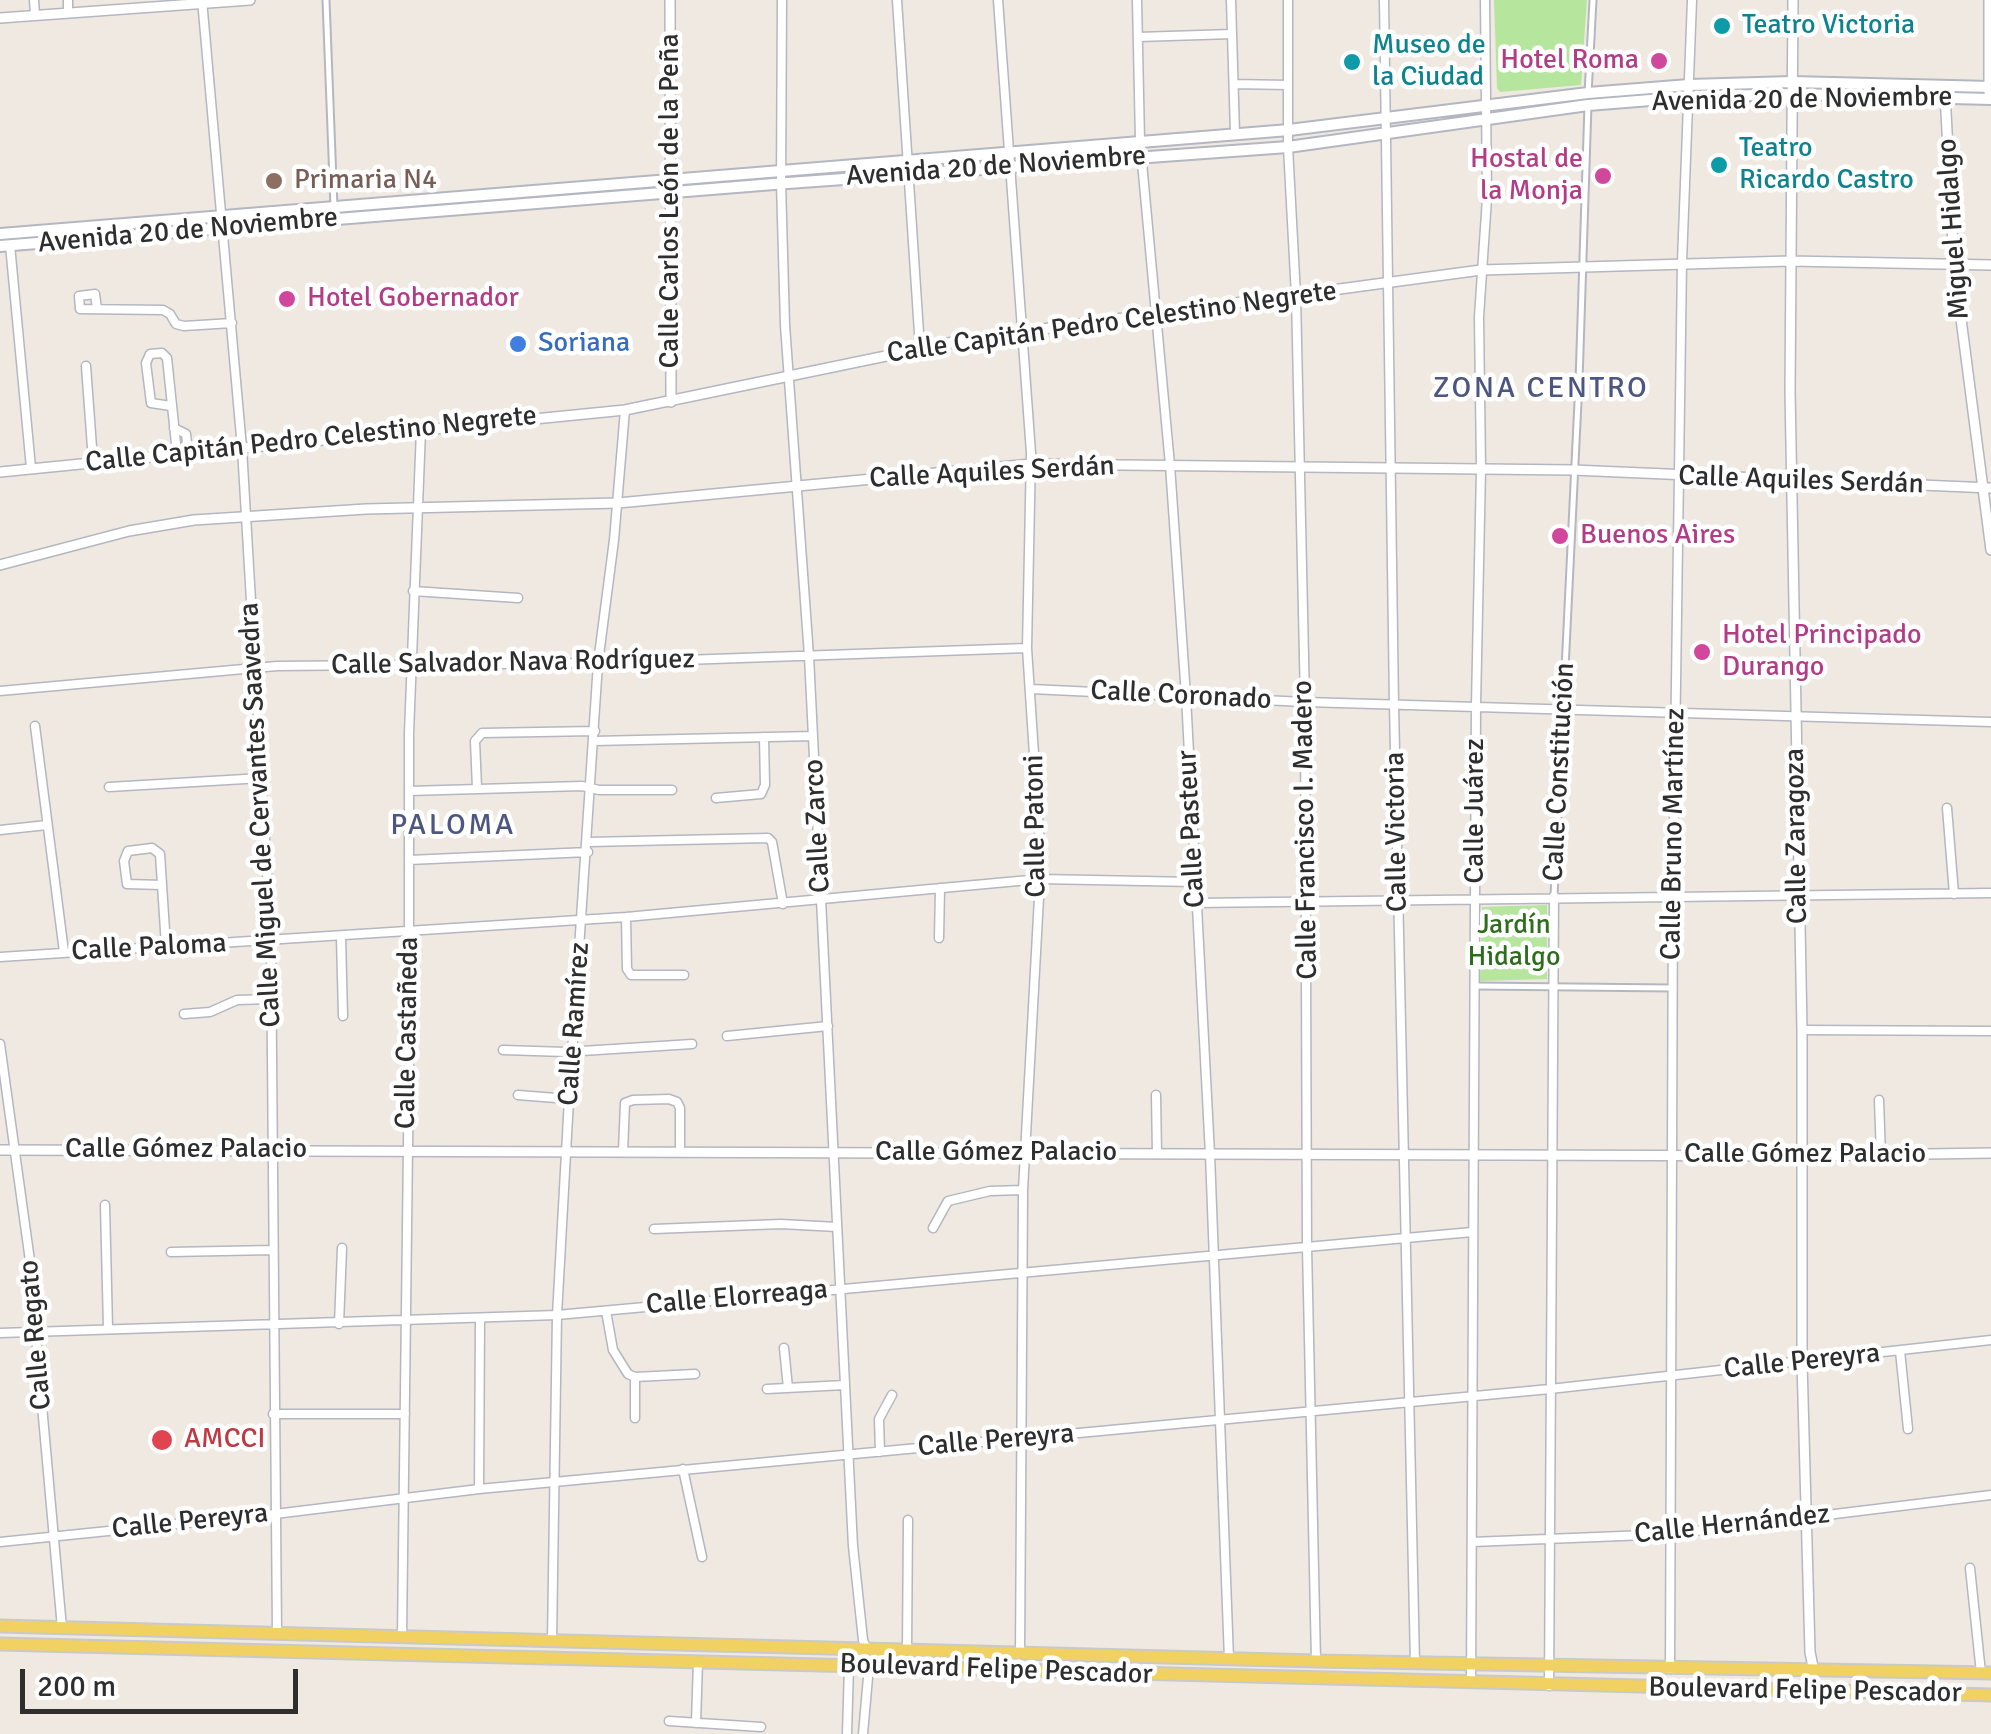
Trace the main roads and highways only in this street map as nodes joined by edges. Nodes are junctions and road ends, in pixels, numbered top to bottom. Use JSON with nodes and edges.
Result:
{"nodes":[{"id":1,"x":1990,"y":93,"type":"edge"},
{"id":2,"x":1588,"y":99,"type":"junction"},
{"id":3,"x":781,"y":177,"type":"junction"},
{"id":4,"x":671,"y":186,"type":"junction"},
{"id":5,"x":222,"y":222,"type":"junction"},
{"id":6,"x":0,"y":234,"type":"edge"},
{"id":7,"x":5,"y":245,"type":"edge"},
{"id":8,"x":0,"y":1626,"type":"edge"},
{"id":9,"x":552,"y":1641,"type":"junction"},
{"id":10,"x":0,"y":1644,"type":"edge"},
{"id":11,"x":867,"y":1650,"type":"junction"},
{"id":12,"x":954,"y":1652,"type":"junction"},
{"id":13,"x":1020,"y":1654,"type":"junction"},
{"id":14,"x":540,"y":1658,"type":"junction"},
{"id":15,"x":1316,"y":1661,"type":"junction"},
{"id":16,"x":869,"y":1666,"type":"junction"},
{"id":17,"x":1670,"y":1669,"type":"junction"},
{"id":18,"x":968,"y":1670,"type":"junction"},
{"id":19,"x":1003,"y":1672,"type":"junction"},
{"id":20,"x":1814,"y":1672,"type":"junction"},
{"id":21,"x":1986,"y":1673,"type":"edge"},
{"id":22,"x":1269,"y":1678,"type":"junction"},
{"id":23,"x":1644,"y":1688,"type":"junction"},
{"id":24,"x":1866,"y":1692,"type":"junction"},
{"id":25,"x":1991,"y":1696,"type":"edge"}],
"edges":[{"from":1,"to":2,"type":"main road","name":"Avenida 20 de Noviembre"},
{"from":2,"to":3,"type":"main road","name":"Avenida 20 de Noviembre"},
{"from":2,"to":3,"type":"main road","name":"Avenida 20 de Noviembre"},
{"from":3,"to":4,"type":"main road","name":"Avenida 20 de Noviembre"},
{"from":4,"to":5,"type":"main road","name":"Avenida 20 de Noviembre"},
{"from":4,"to":5,"type":"main road","name":"Avenida 20 de Noviembre"},
{"from":5,"to":6,"type":"main road","name":"Avenida 20 de Noviembre"},
{"from":5,"to":7,"type":"main road","name":"Avenida 20 de Noviembre"},
{"from":8,"to":9,"type":"main road","name":"Boulevard Felipe Pescador"},
{"from":9,"to":11,"type":"main road","name":"Boulevard Felipe Pescador"},
{"from":9,"to":14,"type":"main road"},
{"from":10,"to":14,"type":"main road","name":"Boulevard Felipe Pescador"},
{"from":11,"to":12,"type":"main road","name":"Boulevard Felipe Pescador"},
{"from":11,"to":16,"type":"main road"},
{"from":12,"to":13,"type":"main road","name":"Boulevard Felipe Pescador"},
{"from":12,"to":18,"type":"main road"},
{"from":13,"to":15,"type":"main road","name":"Boulevard Felipe Pescador"},
{"from":13,"to":19,"type":"main road"},
{"from":14,"to":16,"type":"main road","name":"Boulevard Felipe Pescador"},
{"from":15,"to":17,"type":"main road","name":"Boulevard Felipe Pescador"},
{"from":15,"to":22,"type":"main road"},
{"from":16,"to":18,"type":"main road","name":"Boulevard Felipe Pescador"},
{"from":17,"to":20,"type":"main road","name":"Boulevard Felipe Pescador"},
{"from":17,"to":23,"type":"main road"},
{"from":18,"to":19,"type":"main road","name":"Boulevard Felipe Pescador"},
{"from":19,"to":22,"type":"main road","name":"Boulevard Felipe Pescador"},
{"from":20,"to":21,"type":"main road","name":"Boulevard Felipe Pescador"},
{"from":20,"to":24,"type":"main road"},
{"from":22,"to":23,"type":"main road","name":"Boulevard Felipe Pescador"},
{"from":23,"to":24,"type":"main road","name":"Boulevard Felipe Pescador"},
{"from":24,"to":25,"type":"main road","name":"Boulevard Felipe Pescador"}]}
